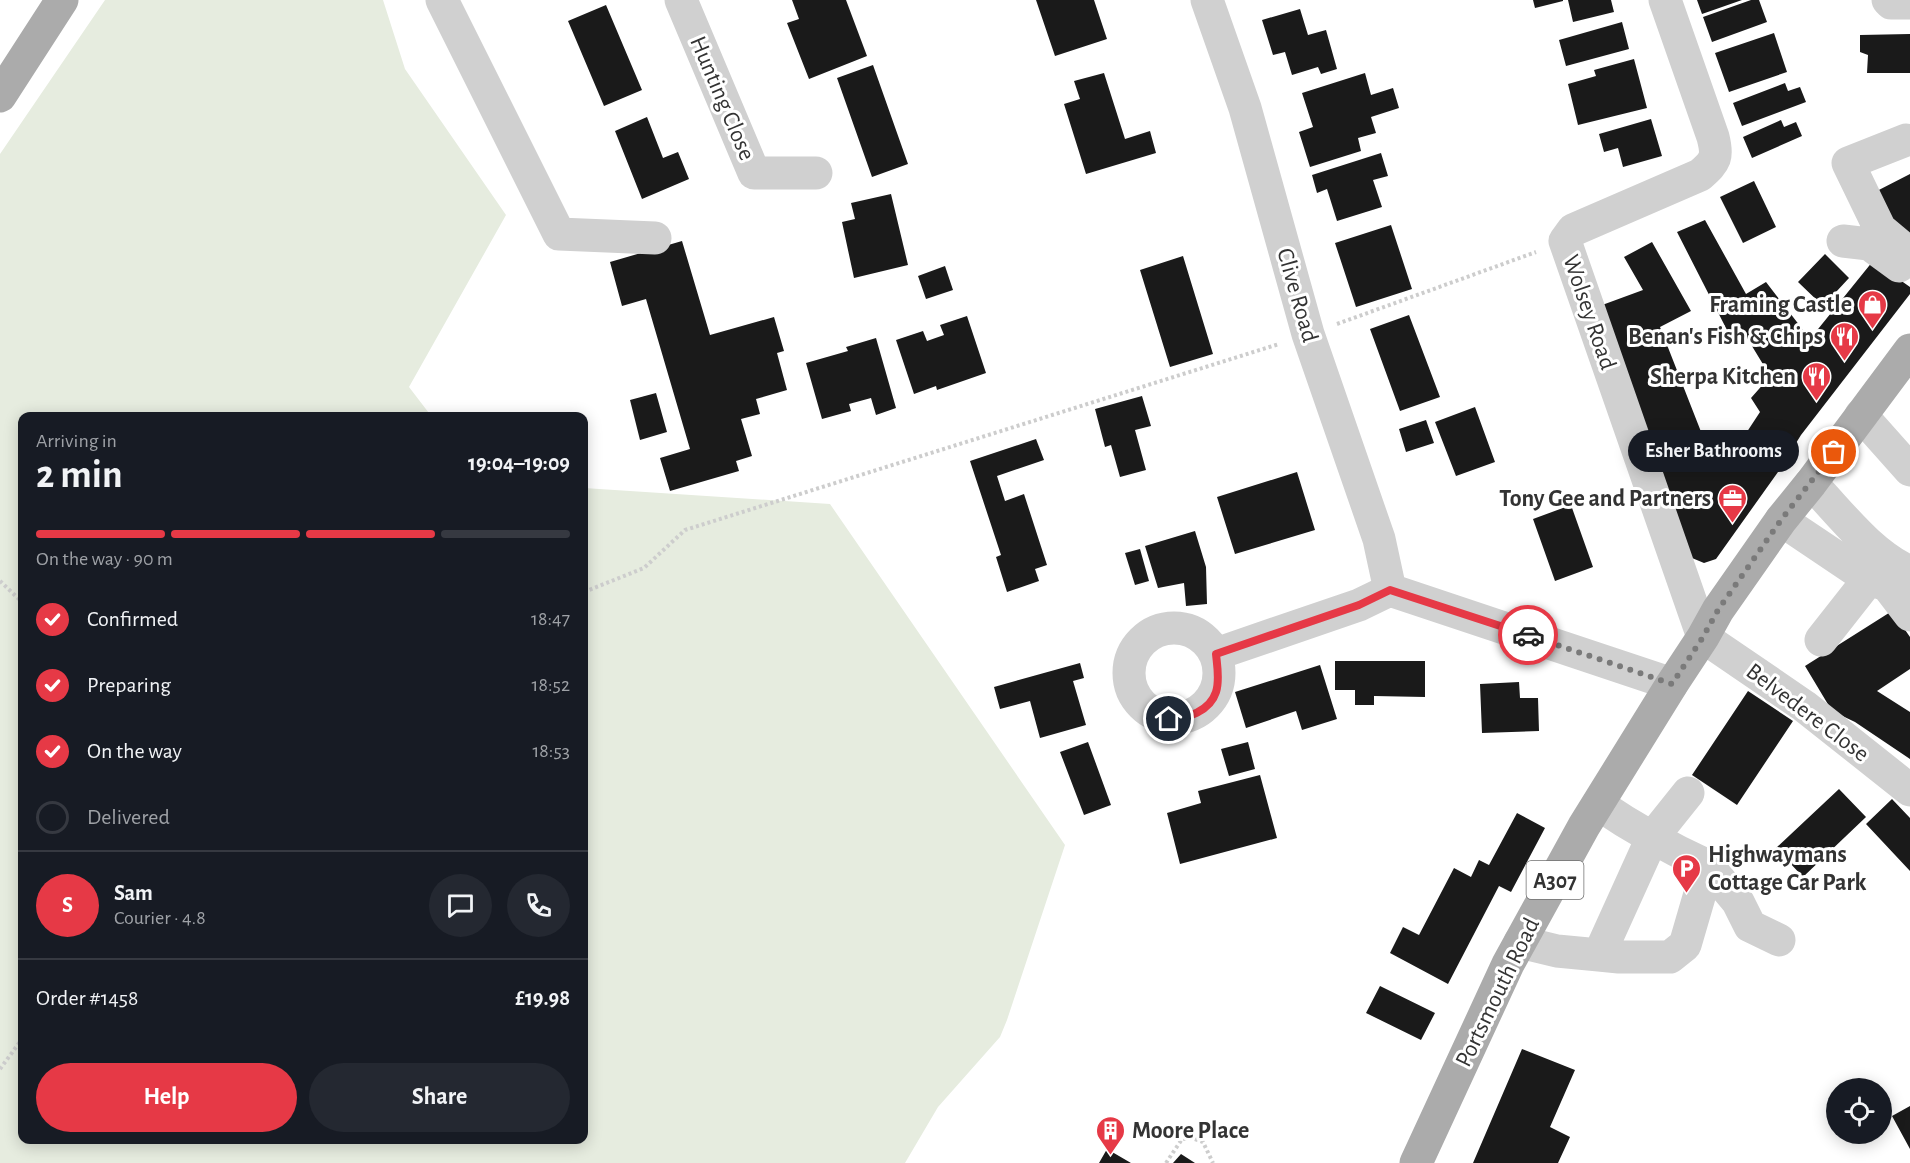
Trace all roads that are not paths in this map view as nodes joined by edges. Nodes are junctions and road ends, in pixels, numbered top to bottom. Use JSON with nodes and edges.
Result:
{"nodes":[{"id":1,"x":62,"y":0,"type":"edge"},
{"id":2,"x":442,"y":0,"type":"edge"},
{"id":3,"x":681,"y":0,"type":"edge"},
{"id":4,"x":1207,"y":0,"type":"edge"},
{"id":5,"x":1665,"y":0,"type":"edge"},
{"id":6,"x":1888,"y":0,"type":"edge"},
{"id":7,"x":1910,"y":3,"type":"edge"},
{"id":8,"x":0,"y":96,"type":"edge"},
{"id":9,"x":1906,"y":140,"type":"dead end"},
{"id":10,"x":816,"y":172,"type":"dead end"},
{"id":11,"x":655,"y":238,"type":"dead end"},
{"id":12,"x":1843,"y":241,"type":"dead end"},
{"id":13,"x":1910,"y":254,"type":"edge"},
{"id":14,"x":1910,"y":274,"type":"edge"},
{"id":15,"x":1910,"y":350,"type":"edge"},
{"id":16,"x":1861,"y":415,"type":"junction"},
{"id":17,"x":1910,"y":470,"type":"edge"},
{"id":18,"x":1811,"y":483,"type":"junction"},
{"id":19,"x":1781,"y":520,"type":"junction"},
{"id":20,"x":1910,"y":573,"type":"edge"},
{"id":21,"x":1869,"y":579,"type":"junction"},
{"id":22,"x":1390,"y":590,"type":"junction"},
{"id":23,"x":1910,"y":615,"type":"edge"},
{"id":24,"x":1711,"y":623,"type":"junction"},
{"id":25,"x":1821,"y":640,"type":"dead end"},
{"id":26,"x":1216,"y":654,"type":"dead end"},
{"id":27,"x":1672,"y":684,"type":"junction"},
{"id":28,"x":1910,"y":790,"type":"edge"},
{"id":29,"x":1688,"y":793,"type":"dead end"},
{"id":30,"x":1598,"y":804,"type":"junction"},
{"id":31,"x":1652,"y":838,"type":"junction"},
{"id":32,"x":1708,"y":866,"type":"junction"},
{"id":33,"x":1779,"y":940,"type":"dead end"},
{"id":34,"x":1520,"y":942,"type":"junction"},
{"id":35,"x":1599,"y":955,"type":"junction"},
{"id":36,"x":1416,"y":1163,"type":"edge"}],
"edges":[{"from":1,"to":8,"type":"main road"},
{"from":2,"to":11,"type":"street"},
{"from":3,"to":10,"type":"street","name":"Hunting Close"},
{"from":4,"to":22,"type":"street","name":"Clive Road"},
{"from":5,"to":24,"type":"street","name":"Wolsey Road"},
{"from":6,"to":7,"type":"street"},
{"from":9,"to":13,"type":"street"},
{"from":12,"to":14,"type":"street"},
{"from":15,"to":16,"type":"main road","number":"A307"},
{"from":16,"to":17,"type":"street"},
{"from":16,"to":18,"type":"main road","number":"A307"},
{"from":18,"to":19,"type":"main road","number":"A307"},
{"from":18,"to":20,"type":"street"},
{"from":19,"to":21,"type":"street"},
{"from":19,"to":24,"type":"main road","number":"A307"},
{"from":21,"to":23,"type":"street"},
{"from":21,"to":25,"type":"street"},
{"from":22,"to":26,"type":"street"},
{"from":22,"to":27,"type":"street"},
{"from":24,"to":27,"type":"main road","name":"Portsmouth Road","number":"A307"},
{"from":24,"to":28,"type":"street","name":"Belvedere Close"},
{"from":27,"to":30,"type":"main road","name":"Portsmouth Road","number":"A307"},
{"from":29,"to":31,"type":"street"},
{"from":30,"to":31,"type":"street"},
{"from":30,"to":34,"type":"main road","name":"Portsmouth Road","number":"A307"},
{"from":31,"to":32,"type":"street"},
{"from":31,"to":35,"type":"street"},
{"from":32,"to":33,"type":"street"},
{"from":32,"to":35,"type":"street"},
{"from":34,"to":35,"type":"street"},
{"from":34,"to":36,"type":"main road","name":"Portsmouth Road","number":"A307"}]}
